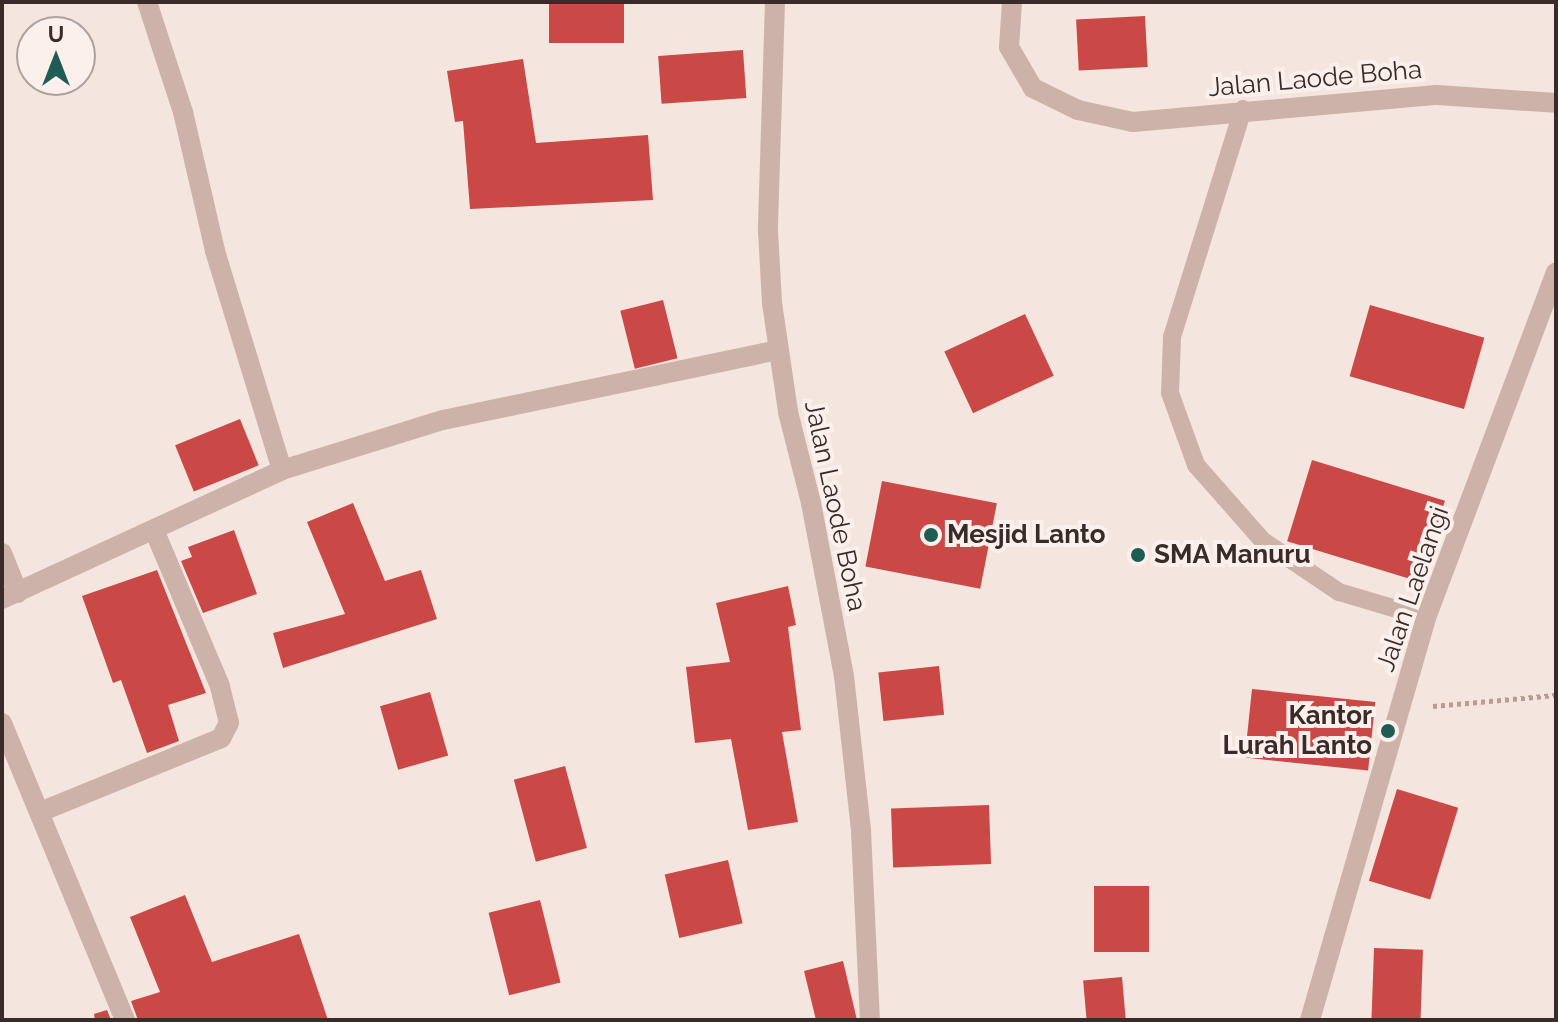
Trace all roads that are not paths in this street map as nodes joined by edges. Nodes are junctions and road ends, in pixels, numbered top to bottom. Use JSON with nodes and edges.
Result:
{"nodes":[{"id":1,"x":147,"y":2,"type":"edge"},
{"id":2,"x":775,"y":2,"type":"edge"},
{"id":3,"x":1012,"y":2,"type":"edge"},
{"id":4,"x":1556,"y":103,"type":"edge"},
{"id":5,"x":1243,"y":109,"type":"junction"},
{"id":6,"x":1556,"y":273,"type":"edge"},
{"id":7,"x":778,"y":350,"type":"junction"},
{"id":8,"x":282,"y":470,"type":"junction"},
{"id":9,"x":154,"y":530,"type":"junction"},
{"id":10,"x":2,"y":553,"type":"edge"},
{"id":11,"x":10,"y":596,"type":"edge"},
{"id":12,"x":1426,"y":618,"type":"junction"},
{"id":13,"x":2,"y":723,"type":"edge"},
{"id":14,"x":40,"y":812,"type":"junction"},
{"id":15,"x":125,"y":1020,"type":"edge"},
{"id":16,"x":870,"y":1020,"type":"edge"},
{"id":17,"x":1310,"y":1020,"type":"edge"}],
"edges":[{"from":1,"to":8,"type":"street"},
{"from":2,"to":7,"type":"street","name":"Jalan Laode Boha"},
{"from":3,"to":5,"type":"street","name":"Jalan Laode Boha"},
{"from":4,"to":5,"type":"street","name":"Jalan Laode Boha"},
{"from":5,"to":12,"type":"lane"},
{"from":6,"to":12,"type":"street","name":"Jalan Laelangi"},
{"from":7,"to":8,"type":"street"},
{"from":7,"to":16,"type":"street","name":"Jalan Laode Boha"},
{"from":8,"to":9,"type":"street"},
{"from":9,"to":11,"type":"street"},
{"from":9,"to":14,"type":"street"},
{"from":10,"to":11,"type":"street"},
{"from":12,"to":17,"type":"street","name":"Jalan Laelangi"},
{"from":13,"to":14,"type":"street"},
{"from":14,"to":15,"type":"street"}]}
